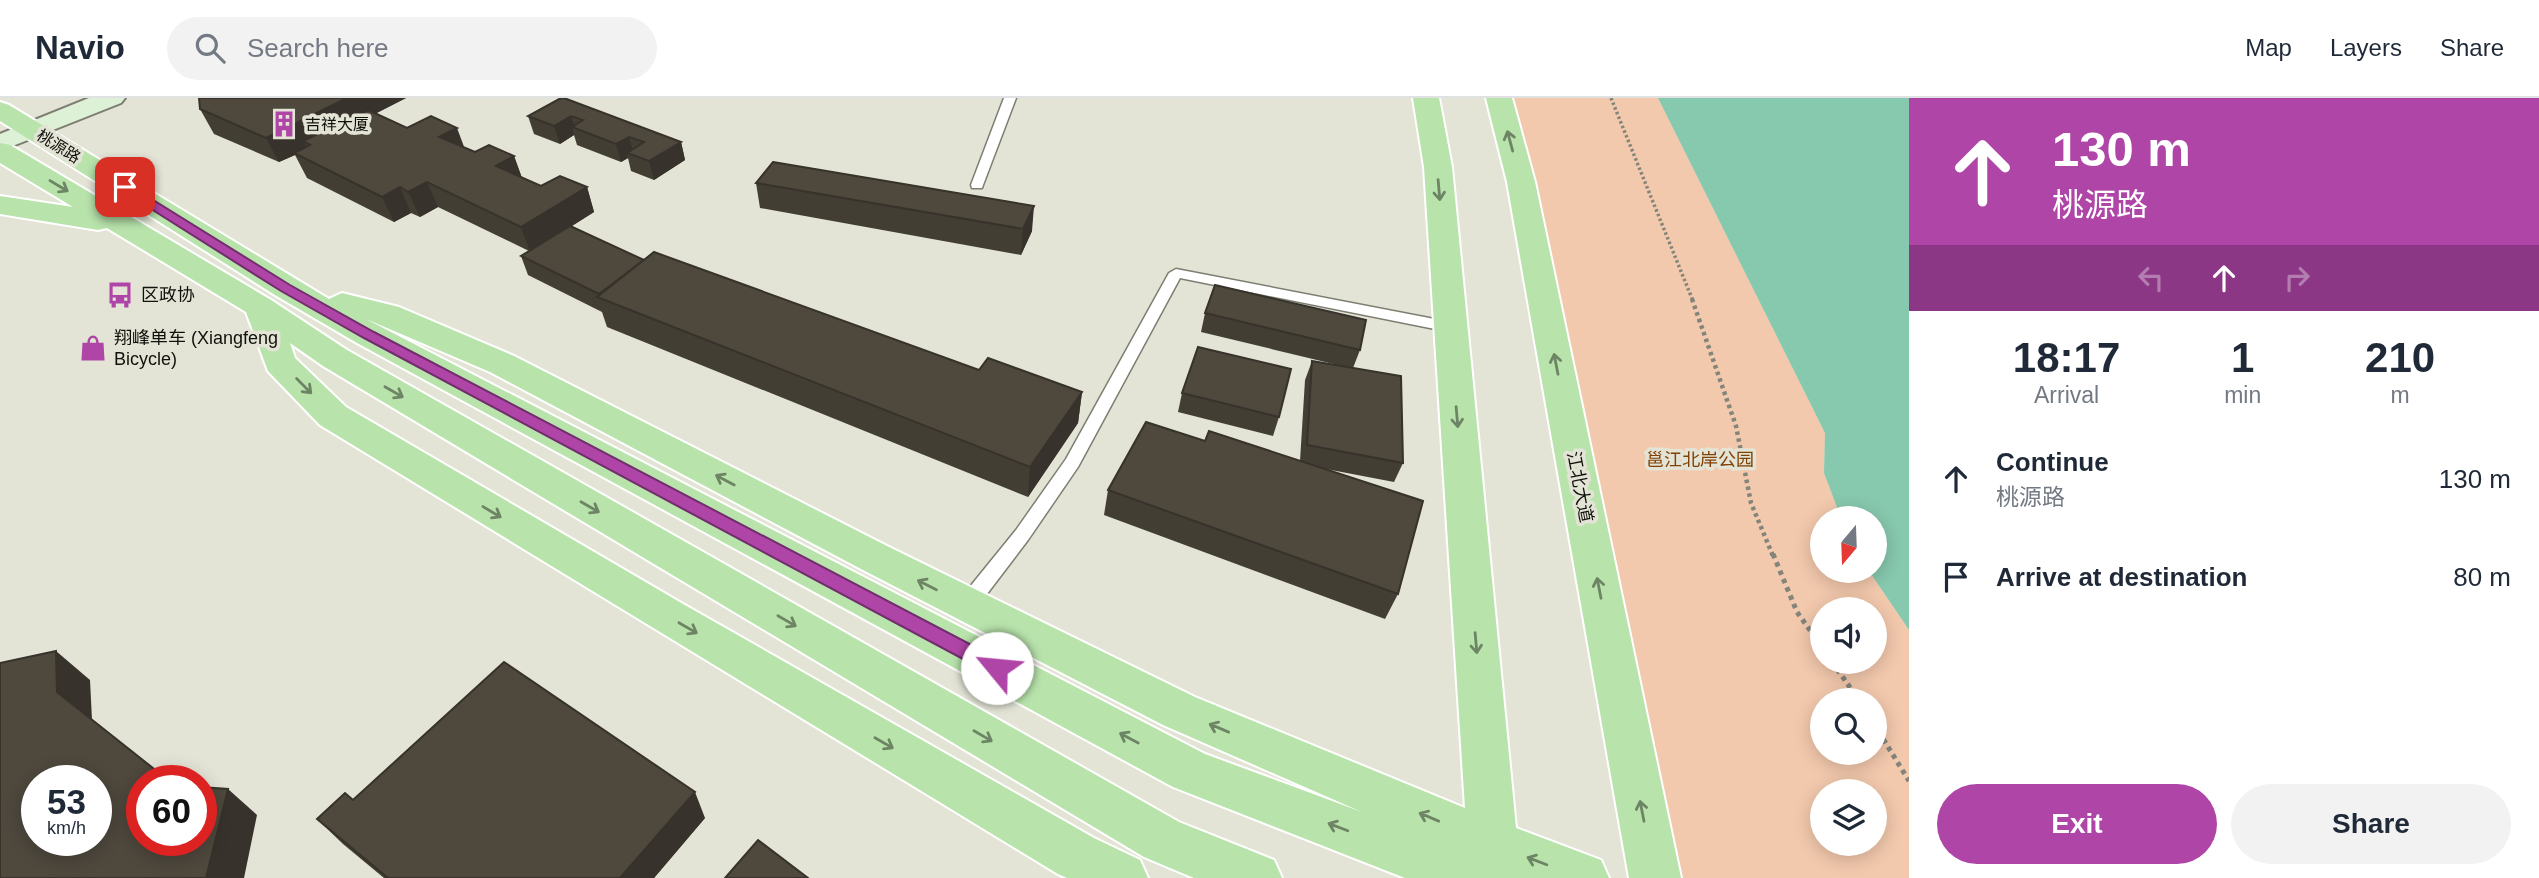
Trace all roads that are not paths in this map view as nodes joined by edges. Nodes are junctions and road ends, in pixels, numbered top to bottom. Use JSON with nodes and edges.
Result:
{"nodes":[{"id":1,"x":112,"y":98,"type":"edge"},
{"id":2,"x":1010,"y":98,"type":"edge"},
{"id":3,"x":1426,"y":98,"type":"edge"},
{"id":4,"x":1499,"y":98,"type":"edge"},
{"id":5,"x":0,"y":110,"type":"edge"},
{"id":6,"x":33,"y":130,"type":"junction"},
{"id":7,"x":0,"y":143,"type":"edge"},
{"id":8,"x":0,"y":151,"type":"edge"},
{"id":9,"x":977,"y":185,"type":"dead end"},
{"id":10,"x":0,"y":205,"type":"edge"},
{"id":11,"x":129,"y":228,"type":"junction"},
{"id":12,"x":273,"y":297,"type":"junction"},
{"id":13,"x":1450,"y":327,"type":"junction"},
{"id":14,"x":352,"y":346,"type":"junction"},
{"id":15,"x":967,"y":605,"type":"junction"},
{"id":16,"x":1486,"y":867,"type":"edge"},
{"id":17,"x":1122,"y":878,"type":"edge"},
{"id":18,"x":1256,"y":878,"type":"edge"},
{"id":19,"x":1583,"y":878,"type":"edge"},
{"id":20,"x":1655,"y":878,"type":"edge"}],
"edges":[{"from":1,"to":6,"type":"main road"},
{"from":2,"to":9,"type":"lane"},
{"from":3,"to":13,"type":"main road","one_way":true},
{"from":20,"to":4,"type":"main road","name":"江北大道","one_way":true},
{"from":5,"to":6,"type":"main road","name":"桃源路"},
{"from":6,"to":7,"type":"main road"},
{"from":6,"to":12,"type":"main road","name":"桃源路"},
{"from":8,"to":11,"type":"main road","name":"桃源路","one_way":true},
{"from":10,"to":11,"type":"main road"},
{"from":11,"to":12,"type":"main road","name":"桃源路"},
{"from":12,"to":14,"type":"main road","name":"桃源路"},
{"from":12,"to":14,"type":"main road","name":"桃源路"},
{"from":15,"to":12,"type":"main road","one_way":true},
{"from":12,"to":17,"type":"main road","one_way":true},
{"from":13,"to":15,"type":"lane"},
{"from":13,"to":16,"type":"main road","one_way":true},
{"from":16,"to":14,"type":"main road","one_way":true},
{"from":14,"to":18,"type":"main road","one_way":true},
{"from":16,"to":15,"type":"main road","one_way":true},
{"from":19,"to":16,"type":"main road","one_way":true}]}
